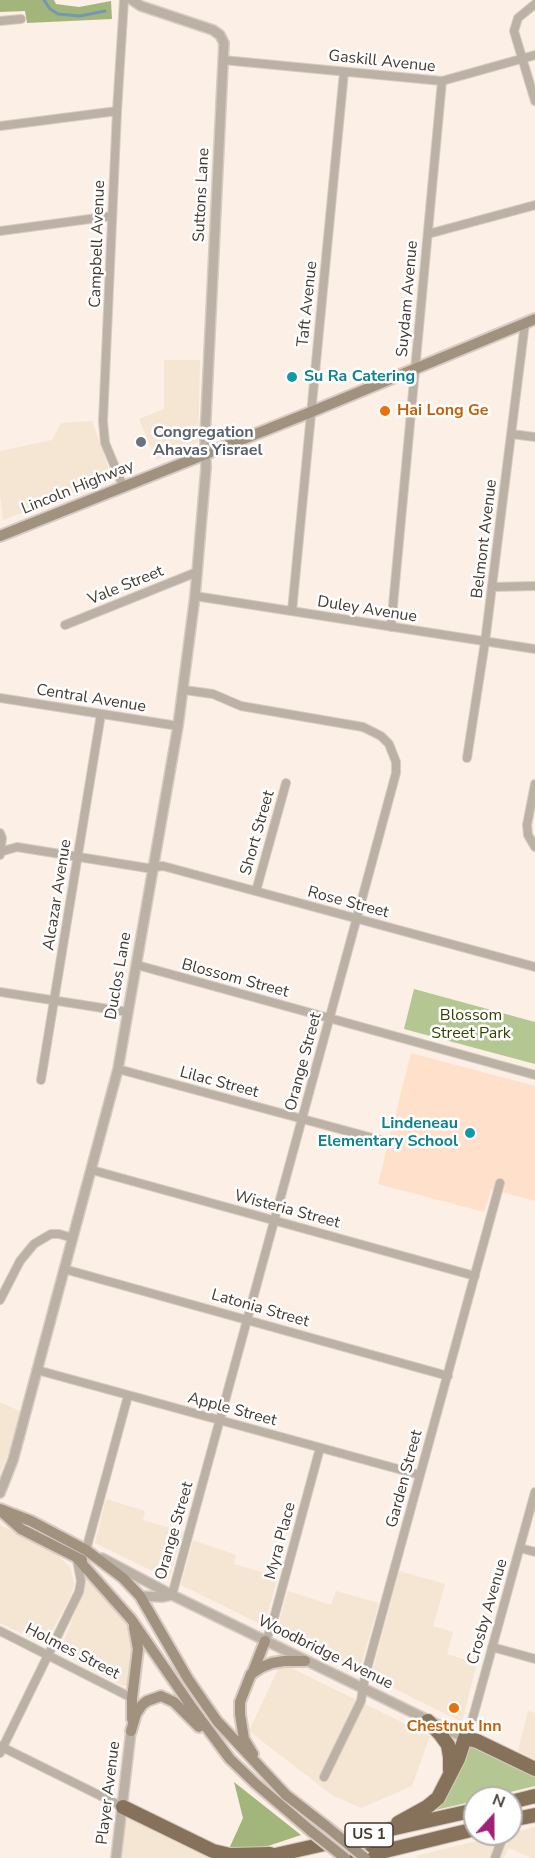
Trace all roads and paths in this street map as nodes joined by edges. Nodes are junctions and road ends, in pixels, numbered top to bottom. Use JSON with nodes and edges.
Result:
{"nodes":[{"id":1,"x":124,"y":0,"type":"edge"},
{"id":2,"x":132,"y":0,"type":"edge"},
{"id":3,"x":535,"y":4,"type":"edge"},
{"id":4,"x":21,"y":19,"type":"dead end"},
{"id":5,"x":0,"y":21,"type":"edge"},
{"id":6,"x":535,"y":55,"type":"edge"},
{"id":7,"x":524,"y":58,"type":"junction"},
{"id":8,"x":223,"y":60,"type":"junction"},
{"id":9,"x":344,"y":72,"type":"junction"},
{"id":10,"x":442,"y":81,"type":"junction"},
{"id":11,"x":535,"y":101,"type":"edge"},
{"id":12,"x":117,"y":111,"type":"junction"},
{"id":13,"x":0,"y":126,"type":"edge"},
{"id":14,"x":535,"y":206,"type":"edge"},
{"id":15,"x":112,"y":216,"type":"junction"},
{"id":16,"x":0,"y":231,"type":"edge"},
{"id":17,"x":428,"y":234,"type":"junction"},
{"id":18,"x":530,"y":321,"type":"edge"},
{"id":19,"x":415,"y":368,"type":"junction"},
{"id":20,"x":311,"y":412,"type":"junction"},
{"id":21,"x":511,"y":434,"type":"junction"},
{"id":22,"x":535,"y":437,"type":"edge"},
{"id":23,"x":206,"y":453,"type":"junction"},
{"id":24,"x":123,"y":486,"type":"junction"},
{"id":25,"x":0,"y":536,"type":"edge"},
{"id":26,"x":196,"y":572,"type":"junction"},
{"id":27,"x":535,"y":586,"type":"edge"},
{"id":28,"x":492,"y":587,"type":"junction"},
{"id":29,"x":195,"y":596,"type":"junction"},
{"id":30,"x":292,"y":612,"type":"junction"},
{"id":31,"x":65,"y":625,"type":"dead end"},
{"id":32,"x":390,"y":627,"type":"junction"},
{"id":33,"x":485,"y":642,"type":"junction"},
{"id":34,"x":535,"y":649,"type":"edge"},
{"id":35,"x":184,"y":690,"type":"junction"},
{"id":36,"x":0,"y":698,"type":"edge"},
{"id":37,"x":101,"y":714,"type":"junction"},
{"id":38,"x":178,"y":726,"type":"junction"},
{"id":39,"x":466,"y":758,"type":"dead end"},
{"id":40,"x":286,"y":783,"type":"dead end"},
{"id":41,"x":535,"y":784,"type":"edge"},
{"id":42,"x":0,"y":833,"type":"edge"},
{"id":43,"x":535,"y":848,"type":"edge"},
{"id":44,"x":0,"y":854,"type":"edge"},
{"id":45,"x":77,"y":858,"type":"junction"},
{"id":46,"x":154,"y":867,"type":"junction"},
{"id":47,"x":256,"y":891,"type":"junction"},
{"id":48,"x":357,"y":919,"type":"junction"},
{"id":49,"x":136,"y":966,"type":"junction"},
{"id":50,"x":535,"y":967,"type":"edge"},
{"id":51,"x":0,"y":992,"type":"edge"},
{"id":52,"x":55,"y":1001,"type":"junction"},
{"id":53,"x":128,"y":1012,"type":"junction"},
{"id":54,"x":329,"y":1018,"type":"junction"},
{"id":55,"x":118,"y":1069,"type":"junction"},
{"id":56,"x":535,"y":1076,"type":"edge"},
{"id":57,"x":41,"y":1080,"type":"dead end"},
{"id":58,"x":302,"y":1119,"type":"junction"},
{"id":59,"x":384,"y":1142,"type":"dead end"},
{"id":60,"x":92,"y":1170,"type":"junction"},
{"id":61,"x":500,"y":1183,"type":"dead end"},
{"id":62,"x":274,"y":1221,"type":"junction"},
{"id":63,"x":73,"y":1238,"type":"junction"},
{"id":64,"x":64,"y":1269,"type":"junction"},
{"id":65,"x":475,"y":1276,"type":"junction"},
{"id":66,"x":0,"y":1300,"type":"edge"},
{"id":67,"x":247,"y":1320,"type":"junction"},
{"id":68,"x":37,"y":1370,"type":"junction"},
{"id":69,"x":448,"y":1376,"type":"junction"},
{"id":70,"x":128,"y":1396,"type":"junction"},
{"id":71,"x":220,"y":1421,"type":"junction"},
{"id":72,"x":320,"y":1448,"type":"junction"},
{"id":73,"x":420,"y":1475,"type":"junction"},
{"id":74,"x":0,"y":1492,"type":"edge"},
{"id":75,"x":535,"y":1492,"type":"edge"},
{"id":76,"x":0,"y":1510,"type":"edge"},
{"id":77,"x":520,"y":1548,"type":"junction"},
{"id":78,"x":86,"y":1550,"type":"junction"},
{"id":79,"x":535,"y":1552,"type":"edge"},
{"id":80,"x":77,"y":1558,"type":"junction"},
{"id":81,"x":172,"y":1595,"type":"junction"},
{"id":82,"x":140,"y":1596,"type":"junction"},
{"id":83,"x":131,"y":1619,"type":"junction"},
{"id":84,"x":0,"y":1631,"type":"edge"},
{"id":85,"x":265,"y":1641,"type":"junction"},
{"id":86,"x":492,"y":1647,"type":"junction"},
{"id":87,"x":48,"y":1655,"type":"junction"},
{"id":88,"x":535,"y":1659,"type":"edge"},
{"id":89,"x":305,"y":1661,"type":"junction"},
{"id":90,"x":251,"y":1674,"type":"junction"},
{"id":91,"x":363,"y":1689,"type":"junction"},
{"id":92,"x":132,"y":1698,"type":"junction"},
{"id":93,"x":428,"y":1721,"type":"junction"},
{"id":94,"x":131,"y":1731,"type":"junction"},
{"id":95,"x":465,"y":1738,"type":"junction"},
{"id":96,"x":1,"y":1749,"type":"edge"},
{"id":97,"x":230,"y":1758,"type":"junction"},
{"id":98,"x":535,"y":1769,"type":"edge"},
{"id":99,"x":263,"y":1773,"type":"junction"},
{"id":100,"x":449,"y":1775,"type":"junction"},
{"id":101,"x":324,"y":1777,"type":"dead end"},
{"id":102,"x":123,"y":1807,"type":"junction"},
{"id":103,"x":463,"y":1813,"type":"edge"},
{"id":104,"x":384,"y":1831,"type":"junction"},
{"id":105,"x":463,"y":1832,"type":"edge"},
{"id":106,"x":281,"y":1853,"type":"junction"},
{"id":107,"x":116,"y":1858,"type":"edge"},
{"id":108,"x":262,"y":1858,"type":"edge"},
{"id":109,"x":345,"y":1858,"type":"edge"},
{"id":110,"x":360,"y":1858,"type":"edge"}],
"edges":[{"from":1,"to":12,"type":"street","name":"Campbell Avenue"},
{"from":2,"to":8,"type":"street","name":"Suttons Lane"},
{"from":3,"to":7,"type":"street"},
{"from":4,"to":5,"type":"street"},
{"from":6,"to":7,"type":"street","name":"Gaskill Avenue"},
{"from":7,"to":10,"type":"street","name":"Gaskill Avenue"},
{"from":7,"to":11,"type":"street"},
{"from":8,"to":9,"type":"street","name":"Gaskill Avenue"},
{"from":8,"to":23,"type":"street","name":"Suttons Lane"},
{"from":9,"to":10,"type":"street","name":"Gaskill Avenue"},
{"from":9,"to":20,"type":"street","name":"Taft Avenue"},
{"from":10,"to":17,"type":"street","name":"Suydam Avenue"},
{"from":12,"to":13,"type":"street"},
{"from":12,"to":15,"type":"street","name":"Campbell Avenue"},
{"from":14,"to":17,"type":"street"},
{"from":15,"to":16,"type":"street"},
{"from":15,"to":24,"type":"street","name":"Campbell Avenue"},
{"from":17,"to":19,"type":"street","name":"Suydam Avenue"},
{"from":18,"to":19,"type":"main road","name":"Lincoln Highway"},
{"from":18,"to":21,"type":"street","name":"Belmont Avenue"},
{"from":19,"to":20,"type":"main road","name":"Lincoln Highway"},
{"from":19,"to":32,"type":"street","name":"Suydam Avenue"},
{"from":20,"to":23,"type":"main road","name":"Lincoln Highway"},
{"from":20,"to":30,"type":"street","name":"Taft Avenue"},
{"from":21,"to":22,"type":"street"},
{"from":21,"to":28,"type":"street","name":"Belmont Avenue"},
{"from":23,"to":24,"type":"main road","name":"Lincoln Highway"},
{"from":23,"to":26,"type":"street","name":"Duclos Lane"},
{"from":24,"to":25,"type":"main road","name":"Lincoln Highway"},
{"from":26,"to":29,"type":"street","name":"Duclos Lane"},
{"from":26,"to":31,"type":"street","name":"Vale Street"},
{"from":27,"to":28,"type":"street"},
{"from":28,"to":33,"type":"street","name":"Belmont Avenue"},
{"from":29,"to":30,"type":"street","name":"Duley Avenue"},
{"from":29,"to":35,"type":"street","name":"Duclos Lane"},
{"from":30,"to":32,"type":"street","name":"Duley Avenue"},
{"from":32,"to":33,"type":"street","name":"Duley Avenue"},
{"from":33,"to":34,"type":"street","name":"Duley Avenue"},
{"from":33,"to":39,"type":"street","name":"Belmont Avenue"},
{"from":35,"to":38,"type":"street","name":"Duclos Lane"},
{"from":35,"to":48,"type":"street","name":"Orange Street"},
{"from":36,"to":37,"type":"street","name":"Central Avenue"},
{"from":37,"to":38,"type":"street","name":"Central Avenue"},
{"from":37,"to":45,"type":"street","name":"Alcazar Avenue"},
{"from":38,"to":46,"type":"street","name":"Duclos Lane"},
{"from":40,"to":47,"type":"street","name":"Short Street"},
{"from":41,"to":43,"type":"street"},
{"from":42,"to":44,"type":"street"},
{"from":44,"to":45,"type":"street","name":"Rose Street"},
{"from":45,"to":46,"type":"street","name":"Rose Street"},
{"from":45,"to":52,"type":"street","name":"Alcazar Avenue"},
{"from":46,"to":47,"type":"street","name":"Rose Street"},
{"from":46,"to":49,"type":"street","name":"Duclos Lane"},
{"from":47,"to":48,"type":"street","name":"Rose Street"},
{"from":48,"to":50,"type":"street","name":"Rose Street"},
{"from":48,"to":54,"type":"street","name":"Orange Street"},
{"from":49,"to":53,"type":"street","name":"Duclos Lane"},
{"from":49,"to":54,"type":"street","name":"Blossom Street"},
{"from":51,"to":52,"type":"street"},
{"from":52,"to":53,"type":"street"},
{"from":52,"to":57,"type":"street","name":"Alcazar Avenue"},
{"from":53,"to":55,"type":"street","name":"Duclos Lane"},
{"from":54,"to":56,"type":"street","name":"Blossom Street"},
{"from":54,"to":58,"type":"street","name":"Orange Street"},
{"from":55,"to":58,"type":"street","name":"Lilac Street"},
{"from":55,"to":60,"type":"street","name":"Duclos Lane"},
{"from":58,"to":59,"type":"street","name":"Lilac Street"},
{"from":58,"to":62,"type":"street","name":"Orange Street"},
{"from":60,"to":62,"type":"street","name":"Wisteria Street"},
{"from":60,"to":63,"type":"street","name":"Duclos Lane"},
{"from":61,"to":65,"type":"street","name":"Garden Street"},
{"from":62,"to":65,"type":"street","name":"Wisteria Street"},
{"from":62,"to":67,"type":"street","name":"Orange Street"},
{"from":63,"to":64,"type":"street","name":"Duclos Lane"},
{"from":63,"to":66,"type":"street"},
{"from":64,"to":67,"type":"street","name":"Latonia Street"},
{"from":64,"to":68,"type":"street","name":"Duclos Lane"},
{"from":65,"to":69,"type":"street","name":"Garden Street"},
{"from":67,"to":69,"type":"street","name":"Latonia Street"},
{"from":67,"to":71,"type":"street","name":"Orange Street"},
{"from":68,"to":70,"type":"street","name":"Apple Street"},
{"from":68,"to":74,"type":"street","name":"Duclos Lane"},
{"from":69,"to":73,"type":"street","name":"Garden Street"},
{"from":70,"to":71,"type":"street","name":"Apple Street"},
{"from":70,"to":78,"type":"street"},
{"from":71,"to":72,"type":"street","name":"Apple Street"},
{"from":71,"to":81,"type":"street","name":"Orange Street"},
{"from":72,"to":73,"type":"street","name":"Apple Street"},
{"from":72,"to":85,"type":"street","name":"Myra Place"},
{"from":73,"to":91,"type":"street","name":"Garden Street"},
{"from":75,"to":77,"type":"street","name":"Crosby Avenue"},
{"from":76,"to":78,"type":"main road","name":"Woodbridge Avenue"},
{"from":76,"to":80,"type":"main road","name":"Woodbridge Avenue"},
{"from":77,"to":79,"type":"street"},
{"from":77,"to":86,"type":"street","name":"Crosby Avenue"},
{"from":78,"to":81,"type":"street","name":"Woodbridge Avenue"},
{"from":78,"to":82,"type":"main road"},
{"from":80,"to":82,"type":"main road","name":"Woodbridge Avenue"},
{"from":80,"to":83,"type":"main road"},
{"from":80,"to":87,"type":"street"},
{"from":81,"to":82,"type":"street","name":"Woodbridge Avenue"},
{"from":81,"to":85,"type":"street","name":"Woodbridge Avenue"},
{"from":82,"to":99,"type":"main road"},
{"from":83,"to":92,"type":"main road"},
{"from":83,"to":97,"type":"main road"},
{"from":84,"to":87,"type":"street","name":"Holmes Street"},
{"from":85,"to":89,"type":"street","name":"Woodbridge Avenue"},
{"from":85,"to":90,"type":"main road"},
{"from":86,"to":88,"type":"street"},
{"from":86,"to":95,"type":"street","name":"Crosby Avenue"},
{"from":87,"to":92,"type":"street","name":"Holmes Street"},
{"from":87,"to":96,"type":"street"},
{"from":89,"to":90,"type":"main road"},
{"from":89,"to":91,"type":"street","name":"Woodbridge Avenue"},
{"from":90,"to":99,"type":"main road"},
{"from":91,"to":93,"type":"street","name":"Woodbridge Avenue"},
{"from":91,"to":101,"type":"street","name":"Garden Street"},
{"from":92,"to":94,"type":"main road"},
{"from":93,"to":95,"type":"street","name":"Woodbridge Avenue"},
{"from":93,"to":100,"type":"highway"},
{"from":94,"to":97,"type":"main road"},
{"from":94,"to":102,"type":"street","name":"Player Avenue"},
{"from":95,"to":98,"type":"highway"},
{"from":95,"to":100,"type":"highway"},
{"from":96,"to":102,"type":"street"},
{"from":97,"to":109,"type":"main road","bridge":true},
{"from":99,"to":110,"type":"main road","bridge":true},
{"from":100,"to":104,"type":"highway"},
{"from":102,"to":106,"type":"highway"},
{"from":102,"to":107,"type":"street","name":"Player Avenue"},
{"from":103,"to":104,"type":"highway","number":"US 1"},
{"from":104,"to":106,"type":"highway","number":"US 1"},
{"from":105,"to":110,"type":"highway","number":"US 1"},
{"from":106,"to":108,"type":"highway","number":"US 1"}]}
